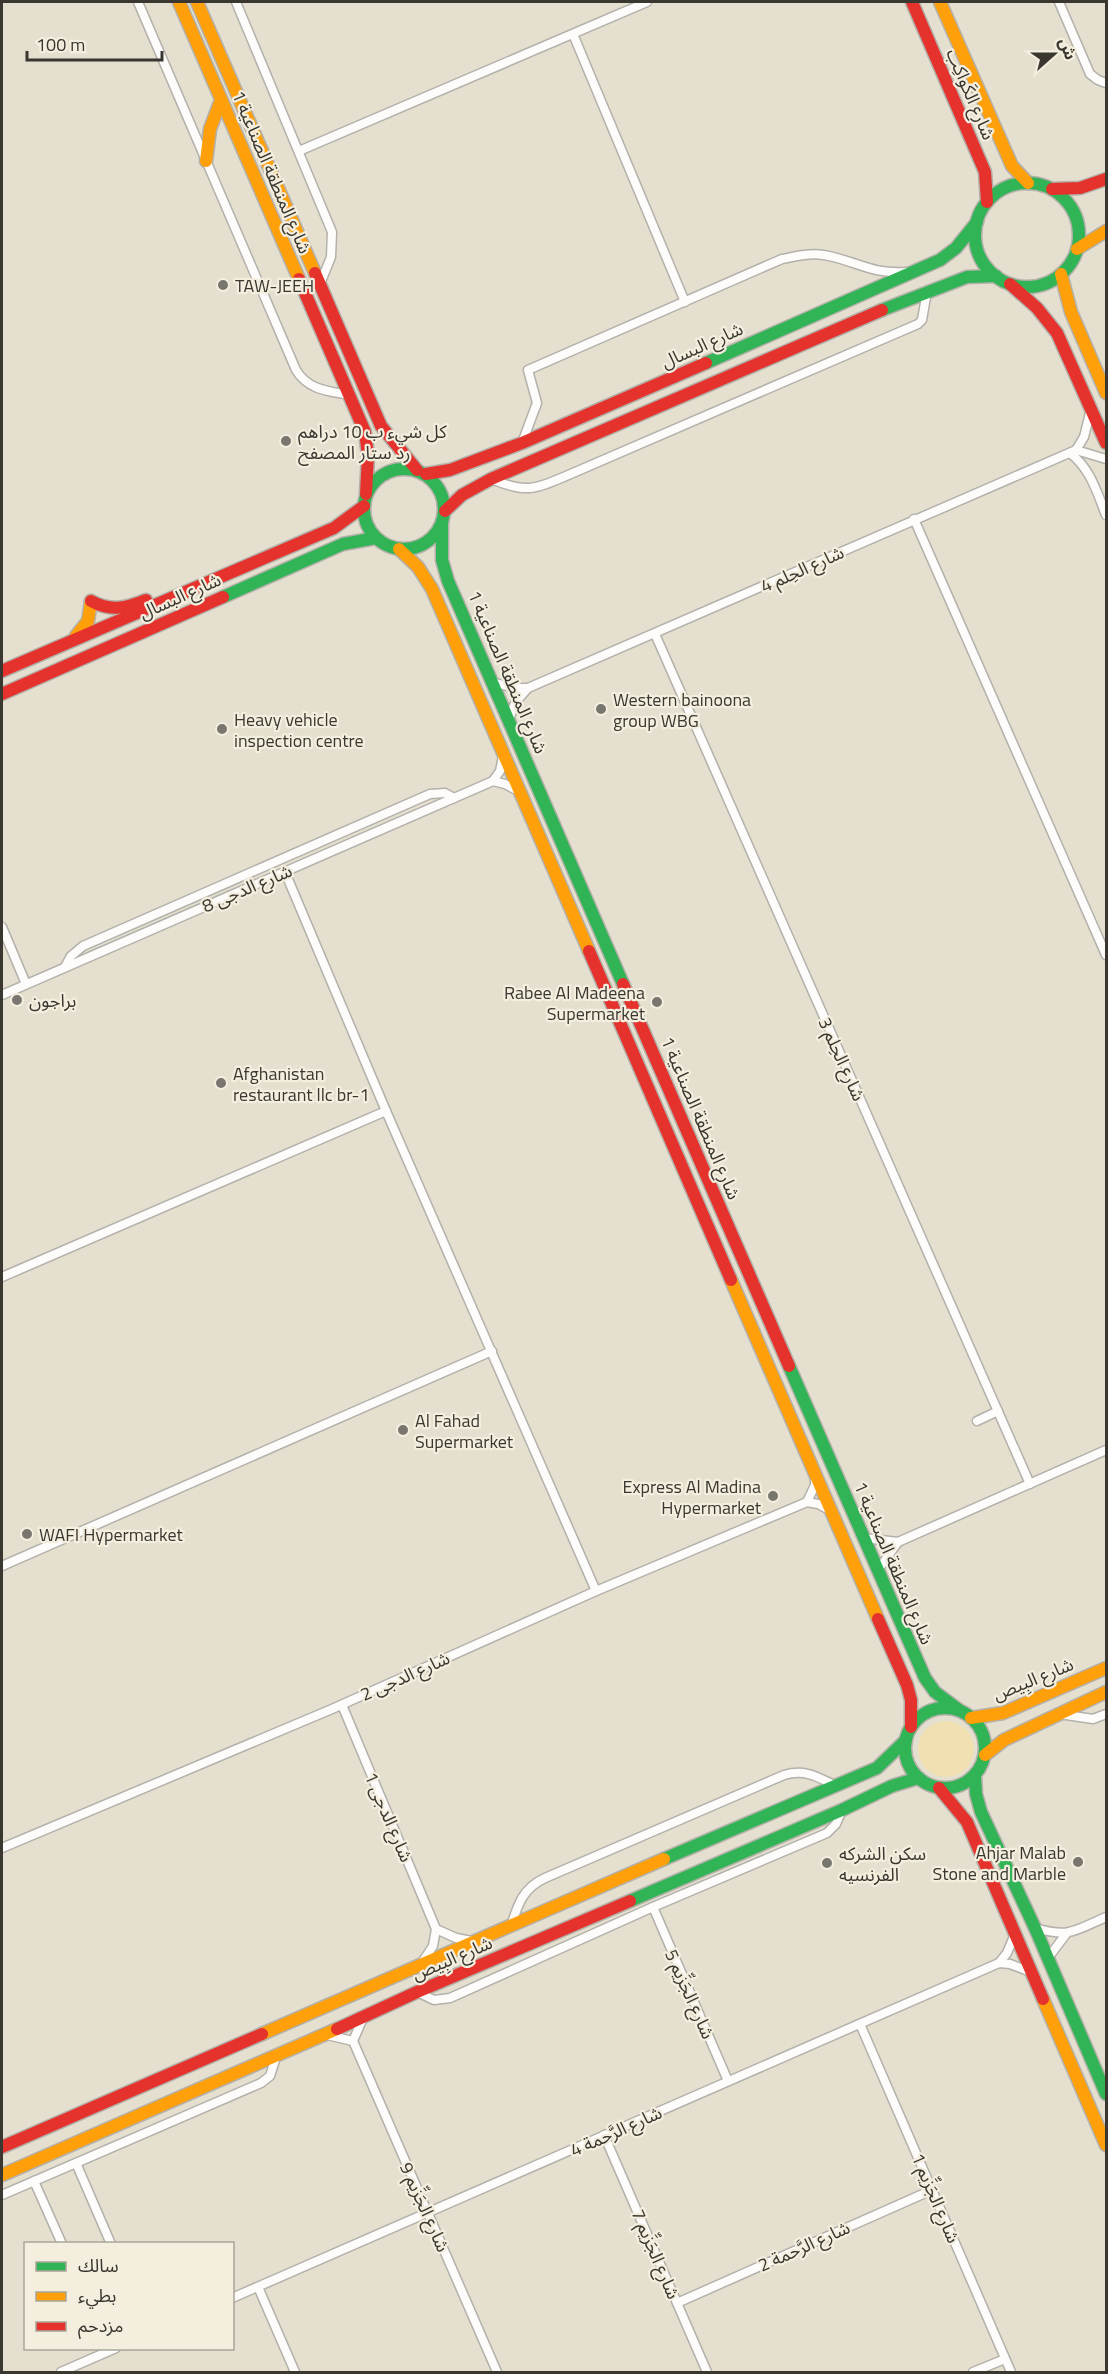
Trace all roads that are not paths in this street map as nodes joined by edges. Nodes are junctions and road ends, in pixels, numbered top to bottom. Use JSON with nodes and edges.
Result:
{"nodes":[{"id":1,"x":138,"y":2,"type":"edge"},
{"id":2,"x":178,"y":2,"type":"edge"},
{"id":3,"x":197,"y":2,"type":"edge"},
{"id":4,"x":236,"y":2,"type":"edge"},
{"id":5,"x":647,"y":2,"type":"edge"},
{"id":6,"x":912,"y":2,"type":"edge"},
{"id":7,"x":940,"y":2,"type":"edge"},
{"id":8,"x":1059,"y":2,"type":"edge"},
{"id":9,"x":573,"y":34,"type":"junction"},
{"id":10,"x":1107,"y":83,"type":"edge"},
{"id":11,"x":221,"y":100,"type":"junction"},
{"id":12,"x":299,"y":151,"type":"junction"},
{"id":13,"x":206,"y":161,"type":"junction"},
{"id":14,"x":1107,"y":179,"type":"edge"},
{"id":15,"x":1028,"y":183,"type":"junction"},
{"id":16,"x":1052,"y":189,"type":"junction"},
{"id":17,"x":987,"y":202,"type":"junction"},
{"id":18,"x":977,"y":222,"type":"junction"},
{"id":19,"x":1107,"y":231,"type":"edge"},
{"id":20,"x":1077,"y":249,"type":"junction"},
{"id":21,"x":912,"y":272,"type":"junction"},
{"id":22,"x":1061,"y":274,"type":"junction"},
{"id":23,"x":996,"y":276,"type":"junction"},
{"id":24,"x":1009,"y":283,"type":"junction"},
{"id":25,"x":320,"y":284,"type":"junction"},
{"id":26,"x":927,"y":291,"type":"junction"},
{"id":27,"x":685,"y":302,"type":"junction"},
{"id":28,"x":1107,"y":393,"type":"edge"},
{"id":29,"x":349,"y":395,"type":"junction"},
{"id":30,"x":1091,"y":408,"type":"junction"},
{"id":31,"x":522,"y":443,"type":"junction"},
{"id":32,"x":1107,"y":443,"type":"edge"},
{"id":33,"x":1073,"y":451,"type":"junction"},
{"id":34,"x":1107,"y":459,"type":"edge"},
{"id":35,"x":422,"y":472,"type":"junction"},
{"id":36,"x":491,"y":479,"type":"junction"},
{"id":37,"x":365,"y":500,"type":"junction"},
{"id":38,"x":1107,"y":515,"type":"edge"},
{"id":39,"x":444,"y":517,"type":"junction"},
{"id":40,"x":914,"y":519,"type":"junction"},
{"id":41,"x":376,"y":538,"type":"junction"},
{"id":42,"x":399,"y":549,"type":"junction"},
{"id":43,"x":168,"y":599,"type":"junction"},
{"id":44,"x":655,"y":634,"type":"junction"},
{"id":45,"x":68,"y":642,"type":"junction"},
{"id":46,"x":2,"y":671,"type":"edge"},
{"id":47,"x":492,"y":682,"type":"junction"},
{"id":48,"x":528,"y":688,"type":"junction"},
{"id":49,"x":2,"y":694,"type":"edge"},
{"id":50,"x":509,"y":720,"type":"junction"},
{"id":51,"x":503,"y":753,"type":"junction"},
{"id":52,"x":493,"y":781,"type":"junction"},
{"id":53,"x":520,"y":793,"type":"junction"},
{"id":54,"x":454,"y":798,"type":"junction"},
{"id":55,"x":285,"y":872,"type":"junction"},
{"id":56,"x":2,"y":927,"type":"edge"},
{"id":57,"x":1107,"y":955,"type":"edge"},
{"id":58,"x":65,"y":967,"type":"junction"},
{"id":59,"x":26,"y":984,"type":"junction"},
{"id":60,"x":2,"y":995,"type":"edge"},
{"id":61,"x":386,"y":1111,"type":"junction"},
{"id":62,"x":2,"y":1277,"type":"edge"},
{"id":63,"x":492,"y":1351,"type":"junction"},
{"id":64,"x":998,"y":1411,"type":"junction"},
{"id":65,"x":977,"y":1420,"type":"dead end"},
{"id":66,"x":1107,"y":1450,"type":"edge"},
{"id":67,"x":814,"y":1471,"type":"junction"},
{"id":68,"x":1030,"y":1484,"type":"junction"},
{"id":69,"x":807,"y":1502,"type":"junction"},
{"id":70,"x":831,"y":1511,"type":"junction"},
{"id":71,"x":864,"y":1538,"type":"junction"},
{"id":72,"x":898,"y":1542,"type":"junction"},
{"id":73,"x":2,"y":1566,"type":"edge"},
{"id":74,"x":878,"y":1570,"type":"junction"},
{"id":75,"x":596,"y":1591,"type":"junction"},
{"id":76,"x":1107,"y":1668,"type":"edge"},
{"id":77,"x":1107,"y":1692,"type":"edge"},
{"id":78,"x":342,"y":1705,"type":"junction"},
{"id":79,"x":959,"y":1710,"type":"junction"},
{"id":80,"x":1056,"y":1714,"type":"junction"},
{"id":81,"x":1107,"y":1714,"type":"edge"},
{"id":82,"x":971,"y":1718,"type":"junction"},
{"id":83,"x":911,"y":1727,"type":"junction"},
{"id":84,"x":906,"y":1740,"type":"junction"},
{"id":85,"x":985,"y":1755,"type":"junction"},
{"id":86,"x":975,"y":1776,"type":"junction"},
{"id":87,"x":918,"y":1778,"type":"junction"},
{"id":88,"x":834,"y":1785,"type":"junction"},
{"id":89,"x":939,"y":1788,"type":"junction"},
{"id":90,"x":842,"y":1810,"type":"junction"},
{"id":91,"x":2,"y":1848,"type":"edge"},
{"id":92,"x":653,"y":1907,"type":"junction"},
{"id":93,"x":1107,"y":1917,"type":"edge"},
{"id":94,"x":511,"y":1926,"type":"junction"},
{"id":95,"x":1035,"y":1928,"type":"junction"},
{"id":96,"x":436,"y":1929,"type":"junction"},
{"id":97,"x":1015,"y":1934,"type":"junction"},
{"id":98,"x":1066,"y":1934,"type":"junction"},
{"id":99,"x":478,"y":1941,"type":"junction"},
{"id":100,"x":1047,"y":1958,"type":"junction"},
{"id":101,"x":999,"y":1964,"type":"junction"},
{"id":102,"x":418,"y":1966,"type":"junction"},
{"id":103,"x":1031,"y":1972,"type":"junction"},
{"id":104,"x":417,"y":1992,"type":"junction"},
{"id":105,"x":363,"y":2018,"type":"junction"},
{"id":106,"x":860,"y":2024,"type":"junction"},
{"id":107,"x":327,"y":2035,"type":"junction"},
{"id":108,"x":353,"y":2041,"type":"junction"},
{"id":109,"x":276,"y":2057,"type":"junction"},
{"id":110,"x":728,"y":2081,"type":"junction"},
{"id":111,"x":1107,"y":2094,"type":"edge"},
{"id":112,"x":604,"y":2136,"type":"junction"},
{"id":113,"x":1107,"y":2145,"type":"edge"},
{"id":114,"x":2,"y":2147,"type":"edge"},
{"id":115,"x":76,"y":2163,"type":"junction"},
{"id":116,"x":2,"y":2175,"type":"edge"},
{"id":117,"x":34,"y":2181,"type":"junction"},
{"id":118,"x":932,"y":2190,"type":"junction"},
{"id":119,"x":2,"y":2195,"type":"edge"},
{"id":120,"x":428,"y":2212,"type":"junction"},
{"id":121,"x":61,"y":2242,"type":"edge"},
{"id":122,"x":110,"y":2242,"type":"edge"},
{"id":123,"x":258,"y":2287,"type":"junction"},
{"id":124,"x":234,"y":2297,"type":"edge"},
{"id":125,"x":676,"y":2302,"type":"junction"},
{"id":126,"x":110,"y":2350,"type":"edge"},
{"id":127,"x":1005,"y":2359,"type":"junction"},
{"id":128,"x":61,"y":2373,"type":"edge"},
{"id":129,"x":295,"y":2373,"type":"edge"},
{"id":130,"x":497,"y":2373,"type":"edge"},
{"id":131,"x":707,"y":2373,"type":"edge"},
{"id":132,"x":973,"y":2373,"type":"edge"},
{"id":133,"x":1011,"y":2373,"type":"edge"}],
"edges":[{"from":1,"to":13,"type":"street"},
{"from":2,"to":11,"type":"street","name":"شارع المنطقة الصناعية 1"},
{"from":3,"to":25,"type":"street","name":"شارع المنطقة الصناعية 1"},
{"from":4,"to":12,"type":"street"},
{"from":5,"to":9,"type":"street"},
{"from":6,"to":17,"type":"street","name":"شارع الكَواكِب"},
{"from":7,"to":15,"type":"street","name":"شارع الكَواكِب"},
{"from":8,"to":10,"type":"street"},
{"from":9,"to":12,"type":"street"},
{"from":9,"to":27,"type":"street"},
{"from":11,"to":13,"type":"street"},
{"from":11,"to":29,"type":"street","name":"شارع المنطقة الصناعية 1"},
{"from":12,"to":25,"type":"street"},
{"from":13,"to":29,"type":"street"},
{"from":14,"to":16,"type":"street"},
{"from":15,"to":16,"type":"street"},
{"from":15,"to":17,"type":"street"},
{"from":16,"to":20,"type":"street"},
{"from":17,"to":18,"type":"street"},
{"from":18,"to":21,"type":"street","name":"شارع البسال"},
{"from":18,"to":23,"type":"street"},
{"from":19,"to":20,"type":"street"},
{"from":20,"to":22,"type":"street"},
{"from":21,"to":27,"type":"street"},
{"from":21,"to":31,"type":"street","name":"شارع البسال"},
{"from":22,"to":24,"type":"street"},
{"from":22,"to":28,"type":"street"},
{"from":23,"to":24,"type":"street"},
{"from":23,"to":26,"type":"street"},
{"from":24,"to":30,"type":"street"},
{"from":25,"to":35,"type":"street","name":"شارع المنطقة الصناعية 1"},
{"from":26,"to":36,"type":"street"},
{"from":26,"to":36,"type":"street"},
{"from":27,"to":31,"type":"street"},
{"from":29,"to":37,"type":"street","name":"شارع المنطقة الصناعية 1"},
{"from":30,"to":32,"type":"street"},
{"from":30,"to":33,"type":"street"},
{"from":31,"to":35,"type":"street","name":"شارع البسال"},
{"from":33,"to":34,"type":"street"},
{"from":33,"to":38,"type":"street"},
{"from":33,"to":40,"type":"street","name":"شارع الحِلم 4"},
{"from":35,"to":37,"type":"street"},
{"from":35,"to":39,"type":"street"},
{"from":36,"to":39,"type":"street"},
{"from":37,"to":41,"type":"street"},
{"from":37,"to":43,"type":"street","name":"شارع البسال"},
{"from":39,"to":42,"type":"street"},
{"from":39,"to":47,"type":"street","name":"شارع المنطقة الصناعية 1"},
{"from":40,"to":44,"type":"street","name":"شارع الحِلم 4"},
{"from":40,"to":57,"type":"street"},
{"from":41,"to":42,"type":"street"},
{"from":41,"to":49,"type":"street","name":"شارع البسال"},
{"from":42,"to":51,"type":"street","name":"شارع المنطقة الصناعية 1"},
{"from":43,"to":45,"type":"street","name":"شارع البسال"},
{"from":43,"to":45,"type":"street"},
{"from":44,"to":48,"type":"street","name":"شارع الحِلم 4"},
{"from":44,"to":64,"type":"street","name":"شارع الحِلم 3"},
{"from":45,"to":46,"type":"street","name":"شارع البسال"},
{"from":47,"to":48,"type":"street"},
{"from":47,"to":50,"type":"street","name":"شارع المنطقة الصناعية 1"},
{"from":48,"to":50,"type":"street"},
{"from":50,"to":71,"type":"street","name":"شارع المنطقة الصناعية 1"},
{"from":51,"to":52,"type":"street"},
{"from":51,"to":53,"type":"street","name":"شارع المنطقة الصناعية 1"},
{"from":52,"to":53,"type":"street"},
{"from":52,"to":54,"type":"street","name":"شارع الدجى 8"},
{"from":53,"to":67,"type":"street","name":"شارع المنطقة الصناعية 1"},
{"from":54,"to":55,"type":"street","name":"شارع الدجى 8"},
{"from":54,"to":58,"type":"street"},
{"from":55,"to":58,"type":"street","name":"شارع الدجى 8"},
{"from":55,"to":61,"type":"street"},
{"from":56,"to":59,"type":"street"},
{"from":58,"to":59,"type":"street","name":"شارع الدجى 8"},
{"from":59,"to":60,"type":"street","name":"شارع الدجى 8"},
{"from":61,"to":62,"type":"street"},
{"from":61,"to":63,"type":"street"},
{"from":63,"to":73,"type":"street"},
{"from":63,"to":75,"type":"street"},
{"from":64,"to":65,"type":"street"},
{"from":64,"to":68,"type":"street","name":"شارع الحِلم 3"},
{"from":66,"to":68,"type":"street"},
{"from":67,"to":69,"type":"street"},
{"from":67,"to":70,"type":"street","name":"شارع المنطقة الصناعية 1"},
{"from":68,"to":72,"type":"street"},
{"from":69,"to":70,"type":"street"},
{"from":69,"to":75,"type":"street","name":"شارع الدجى 2"},
{"from":70,"to":83,"type":"street","name":"شارع المنطقة الصناعية 1"},
{"from":71,"to":72,"type":"street"},
{"from":71,"to":74,"type":"street","name":"شارع المنطقة الصناعية 1"},
{"from":72,"to":74,"type":"street"},
{"from":74,"to":79,"type":"street","name":"شارع المنطقة الصناعية 1"},
{"from":75,"to":78,"type":"street","name":"شارع الدجى 2"},
{"from":76,"to":82,"type":"street","name":"شارع البِيص"},
{"from":77,"to":80,"type":"street"},
{"from":78,"to":91,"type":"street","name":"شارع الدجى 2"},
{"from":78,"to":96,"type":"street","name":"شارع الدجى 1"},
{"from":79,"to":82,"type":"street"},
{"from":79,"to":83,"type":"street"},
{"from":80,"to":81,"type":"street"},
{"from":80,"to":85,"type":"street"},
{"from":82,"to":85,"type":"street"},
{"from":83,"to":84,"type":"street"},
{"from":84,"to":87,"type":"street"},
{"from":84,"to":88,"type":"street","name":"شارع البِيص"},
{"from":85,"to":86,"type":"street"},
{"from":86,"to":89,"type":"street"},
{"from":86,"to":95,"type":"street"},
{"from":87,"to":89,"type":"street"},
{"from":87,"to":90,"type":"street","name":"شارع البِيص"},
{"from":88,"to":94,"type":"street","name":"شارع البِيص"},
{"from":88,"to":94,"type":"street"},
{"from":89,"to":97,"type":"street"},
{"from":90,"to":92,"type":"street"},
{"from":90,"to":104,"type":"street","name":"شارع البِيص"},
{"from":92,"to":104,"type":"street"},
{"from":92,"to":110,"type":"street","name":"شارع الجَزِّيم 5"},
{"from":93,"to":98,"type":"street"},
{"from":94,"to":99,"type":"street","name":"شارع البِيص"},
{"from":95,"to":98,"type":"street"},
{"from":95,"to":100,"type":"street"},
{"from":96,"to":99,"type":"street"},
{"from":96,"to":102,"type":"street"},
{"from":97,"to":101,"type":"street"},
{"from":97,"to":103,"type":"street"},
{"from":98,"to":100,"type":"street"},
{"from":99,"to":102,"type":"street","name":"شارع البِيص"},
{"from":100,"to":111,"type":"street"},
{"from":101,"to":103,"type":"street"},
{"from":101,"to":106,"type":"street","name":"شارع الرَّحمة 4"},
{"from":102,"to":114,"type":"street","name":"شارع البِيص"},
{"from":103,"to":113,"type":"street"},
{"from":104,"to":105,"type":"street","name":"شارع البِيص"},
{"from":105,"to":107,"type":"street","name":"شارع البِيص"},
{"from":105,"to":108,"type":"street"},
{"from":106,"to":110,"type":"street","name":"شارع الرَّحمة 4"},
{"from":106,"to":118,"type":"street","name":"شارع الجَزِّيم 1"},
{"from":107,"to":108,"type":"street"},
{"from":107,"to":109,"type":"street","name":"شارع البِيص"},
{"from":108,"to":120,"type":"street","name":"شارع الجَزِّيم 9"},
{"from":109,"to":115,"type":"street"},
{"from":109,"to":116,"type":"street","name":"شارع البِيص"},
{"from":110,"to":112,"type":"street","name":"شارع الرَّحمة 4"},
{"from":112,"to":120,"type":"street","name":"شارع الرَّحمة 4"},
{"from":112,"to":125,"type":"street","name":"شارع الجَزِّيم 7"},
{"from":115,"to":117,"type":"street"},
{"from":115,"to":122,"type":"street"},
{"from":117,"to":119,"type":"street"},
{"from":117,"to":121,"type":"street"},
{"from":118,"to":125,"type":"street","name":"شارع الرَّحمة 2"},
{"from":118,"to":127,"type":"street","name":"شارع الجَزِّيم 1"},
{"from":120,"to":123,"type":"street","name":"شارع الرَّحمة 4"},
{"from":120,"to":130,"type":"street","name":"شارع الجَزِّيم 9"},
{"from":123,"to":124,"type":"street","name":"شارع الرَّحمة 4"},
{"from":123,"to":129,"type":"street"},
{"from":125,"to":131,"type":"street","name":"شارع الجَزِّيم 7"},
{"from":126,"to":128,"type":"street"},
{"from":127,"to":132,"type":"street"},
{"from":127,"to":133,"type":"street","name":"شارع الجَزِّيم 1"}]}
